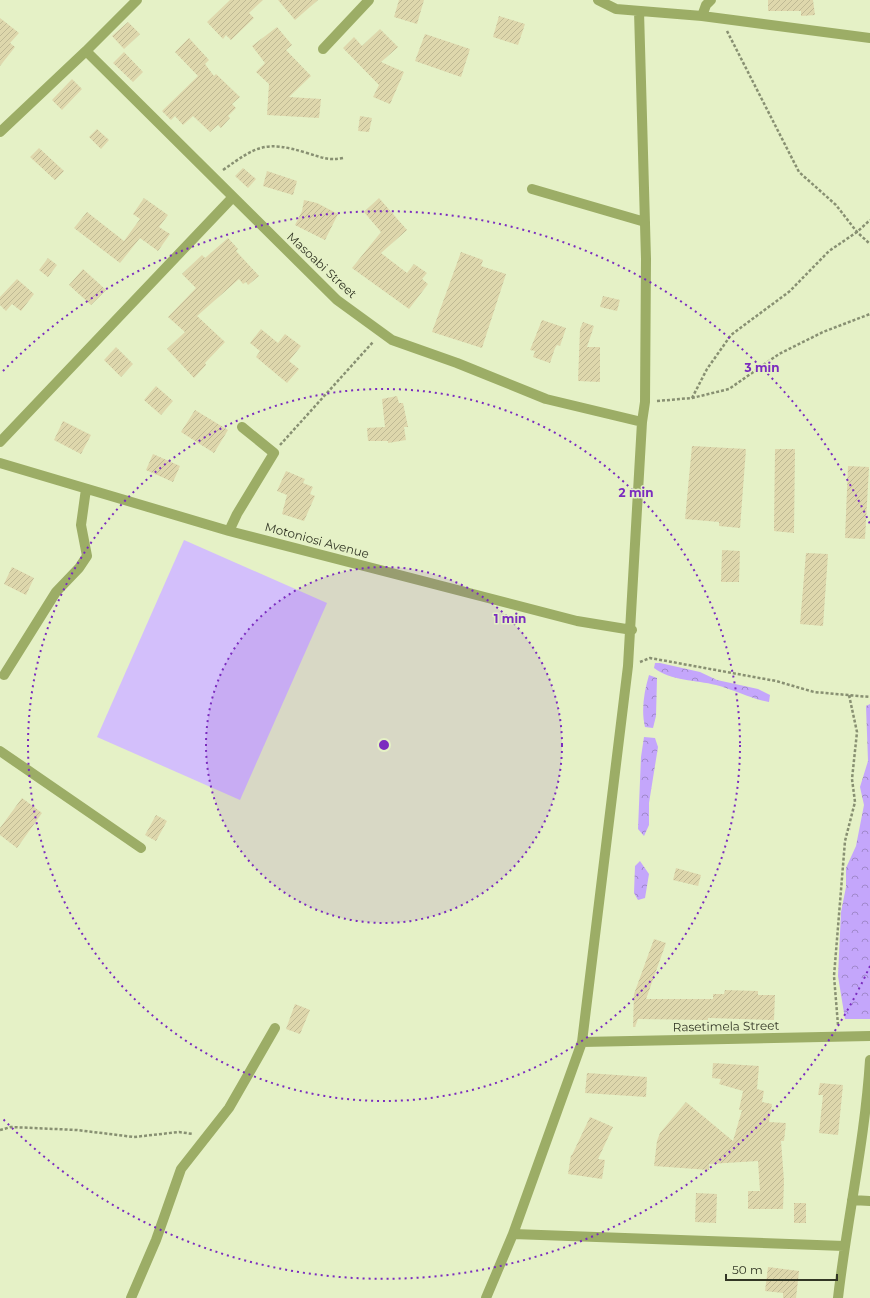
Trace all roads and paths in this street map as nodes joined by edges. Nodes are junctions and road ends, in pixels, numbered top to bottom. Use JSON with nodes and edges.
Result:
{"nodes":[{"id":1,"x":137,"y":0,"type":"edge"},
{"id":2,"x":369,"y":0,"type":"edge"},
{"id":3,"x":598,"y":0,"type":"edge"},
{"id":4,"x":710,"y":0,"type":"edge"},
{"id":5,"x":639,"y":11,"type":"junction"},
{"id":6,"x":702,"y":16,"type":"junction"},
{"id":7,"x":722,"y":28,"type":"dead end"},
{"id":8,"x":870,"y":38,"type":"edge"},
{"id":9,"x":323,"y":49,"type":"dead end"},
{"id":10,"x":86,"y":50,"type":"junction"},
{"id":11,"x":0,"y":132,"type":"edge"},
{"id":12,"x":343,"y":158,"type":"dead end"},
{"id":13,"x":213,"y":178,"type":"junction"},
{"id":14,"x":532,"y":189,"type":"dead end"},
{"id":15,"x":232,"y":198,"type":"junction"},
{"id":16,"x":870,"y":220,"type":"edge"},
{"id":17,"x":645,"y":222,"type":"junction"},
{"id":18,"x":858,"y":232,"type":"junction"},
{"id":19,"x":870,"y":244,"type":"edge"},
{"id":20,"x":870,"y":314,"type":"edge"},
{"id":21,"x":382,"y":332,"type":"junction"},
{"id":22,"x":692,"y":398,"type":"junction"},
{"id":23,"x":645,"y":402,"type":"junction"},
{"id":24,"x":642,"y":422,"type":"junction"},
{"id":25,"x":242,"y":427,"type":"dead end"},
{"id":26,"x":0,"y":442,"type":"edge"},
{"id":27,"x":274,"y":453,"type":"junction"},
{"id":28,"x":0,"y":462,"type":"edge"},
{"id":29,"x":86,"y":489,"type":"junction"},
{"id":30,"x":230,"y":530,"type":"junction"},
{"id":31,"x":632,"y":630,"type":"junction"},
{"id":32,"x":628,"y":666,"type":"junction"},
{"id":33,"x":4,"y":675,"type":"dead end"},
{"id":34,"x":849,"y":695,"type":"junction"},
{"id":35,"x":870,"y":697,"type":"edge"},
{"id":36,"x":1,"y":755,"type":"edge"},
{"id":37,"x":141,"y":848,"type":"dead end"},
{"id":38,"x":275,"y":1028,"type":"dead end"},
{"id":39,"x":870,"y":1036,"type":"edge"},
{"id":40,"x":838,"y":1037,"type":"junction"},
{"id":41,"x":582,"y":1042,"type":"junction"},
{"id":42,"x":870,"y":1060,"type":"edge"},
{"id":43,"x":0,"y":1130,"type":"edge"},
{"id":44,"x":208,"y":1135,"type":"junction"},
{"id":45,"x":852,"y":1200,"type":"junction"},
{"id":46,"x":870,"y":1201,"type":"edge"},
{"id":47,"x":513,"y":1234,"type":"junction"},
{"id":48,"x":844,"y":1246,"type":"junction"},
{"id":49,"x":132,"y":1298,"type":"edge"},
{"id":50,"x":486,"y":1298,"type":"edge"},
{"id":51,"x":838,"y":1298,"type":"edge"}],
"edges":[{"from":1,"to":10,"type":"street"},
{"from":2,"to":9,"type":"street"},
{"from":3,"to":5,"type":"street"},
{"from":4,"to":6,"type":"street"},
{"from":5,"to":6,"type":"street"},
{"from":5,"to":17,"type":"street"},
{"from":6,"to":8,"type":"street"},
{"from":7,"to":18,"type":"path"},
{"from":10,"to":11,"type":"street"},
{"from":10,"to":13,"type":"street","name":"Masoabi Street"},
{"from":12,"to":13,"type":"path"},
{"from":13,"to":15,"type":"street","name":"Masoabi Street"},
{"from":14,"to":17,"type":"street"},
{"from":15,"to":21,"type":"street","name":"Masoabi Street"},
{"from":15,"to":26,"type":"street"},
{"from":16,"to":18,"type":"path"},
{"from":17,"to":23,"type":"street"},
{"from":18,"to":19,"type":"path"},
{"from":18,"to":22,"type":"path"},
{"from":20,"to":22,"type":"path"},
{"from":21,"to":24,"type":"street","name":"Masoabi Street"},
{"from":21,"to":27,"type":"path"},
{"from":22,"to":23,"type":"path"},
{"from":23,"to":24,"type":"street"},
{"from":24,"to":31,"type":"street"},
{"from":25,"to":27,"type":"street"},
{"from":27,"to":30,"type":"street"},
{"from":28,"to":29,"type":"street","name":"Motoniosi Avenue"},
{"from":29,"to":30,"type":"street","name":"Motoniosi Avenue"},
{"from":29,"to":33,"type":"street"},
{"from":30,"to":31,"type":"street","name":"Motoniosi Avenue"},
{"from":31,"to":32,"type":"street"},
{"from":32,"to":34,"type":"path"},
{"from":32,"to":41,"type":"street"},
{"from":34,"to":35,"type":"path"},
{"from":34,"to":40,"type":"path"},
{"from":36,"to":37,"type":"street"},
{"from":38,"to":44,"type":"street"},
{"from":39,"to":40,"type":"street","name":"Rasetimela Street"},
{"from":40,"to":41,"type":"street","name":"Rasetimela Street"},
{"from":41,"to":47,"type":"street"},
{"from":42,"to":45,"type":"street"},
{"from":43,"to":44,"type":"path"},
{"from":44,"to":49,"type":"street"},
{"from":45,"to":46,"type":"street"},
{"from":45,"to":48,"type":"street"},
{"from":47,"to":48,"type":"street"},
{"from":47,"to":50,"type":"street"},
{"from":48,"to":51,"type":"street"}]}
